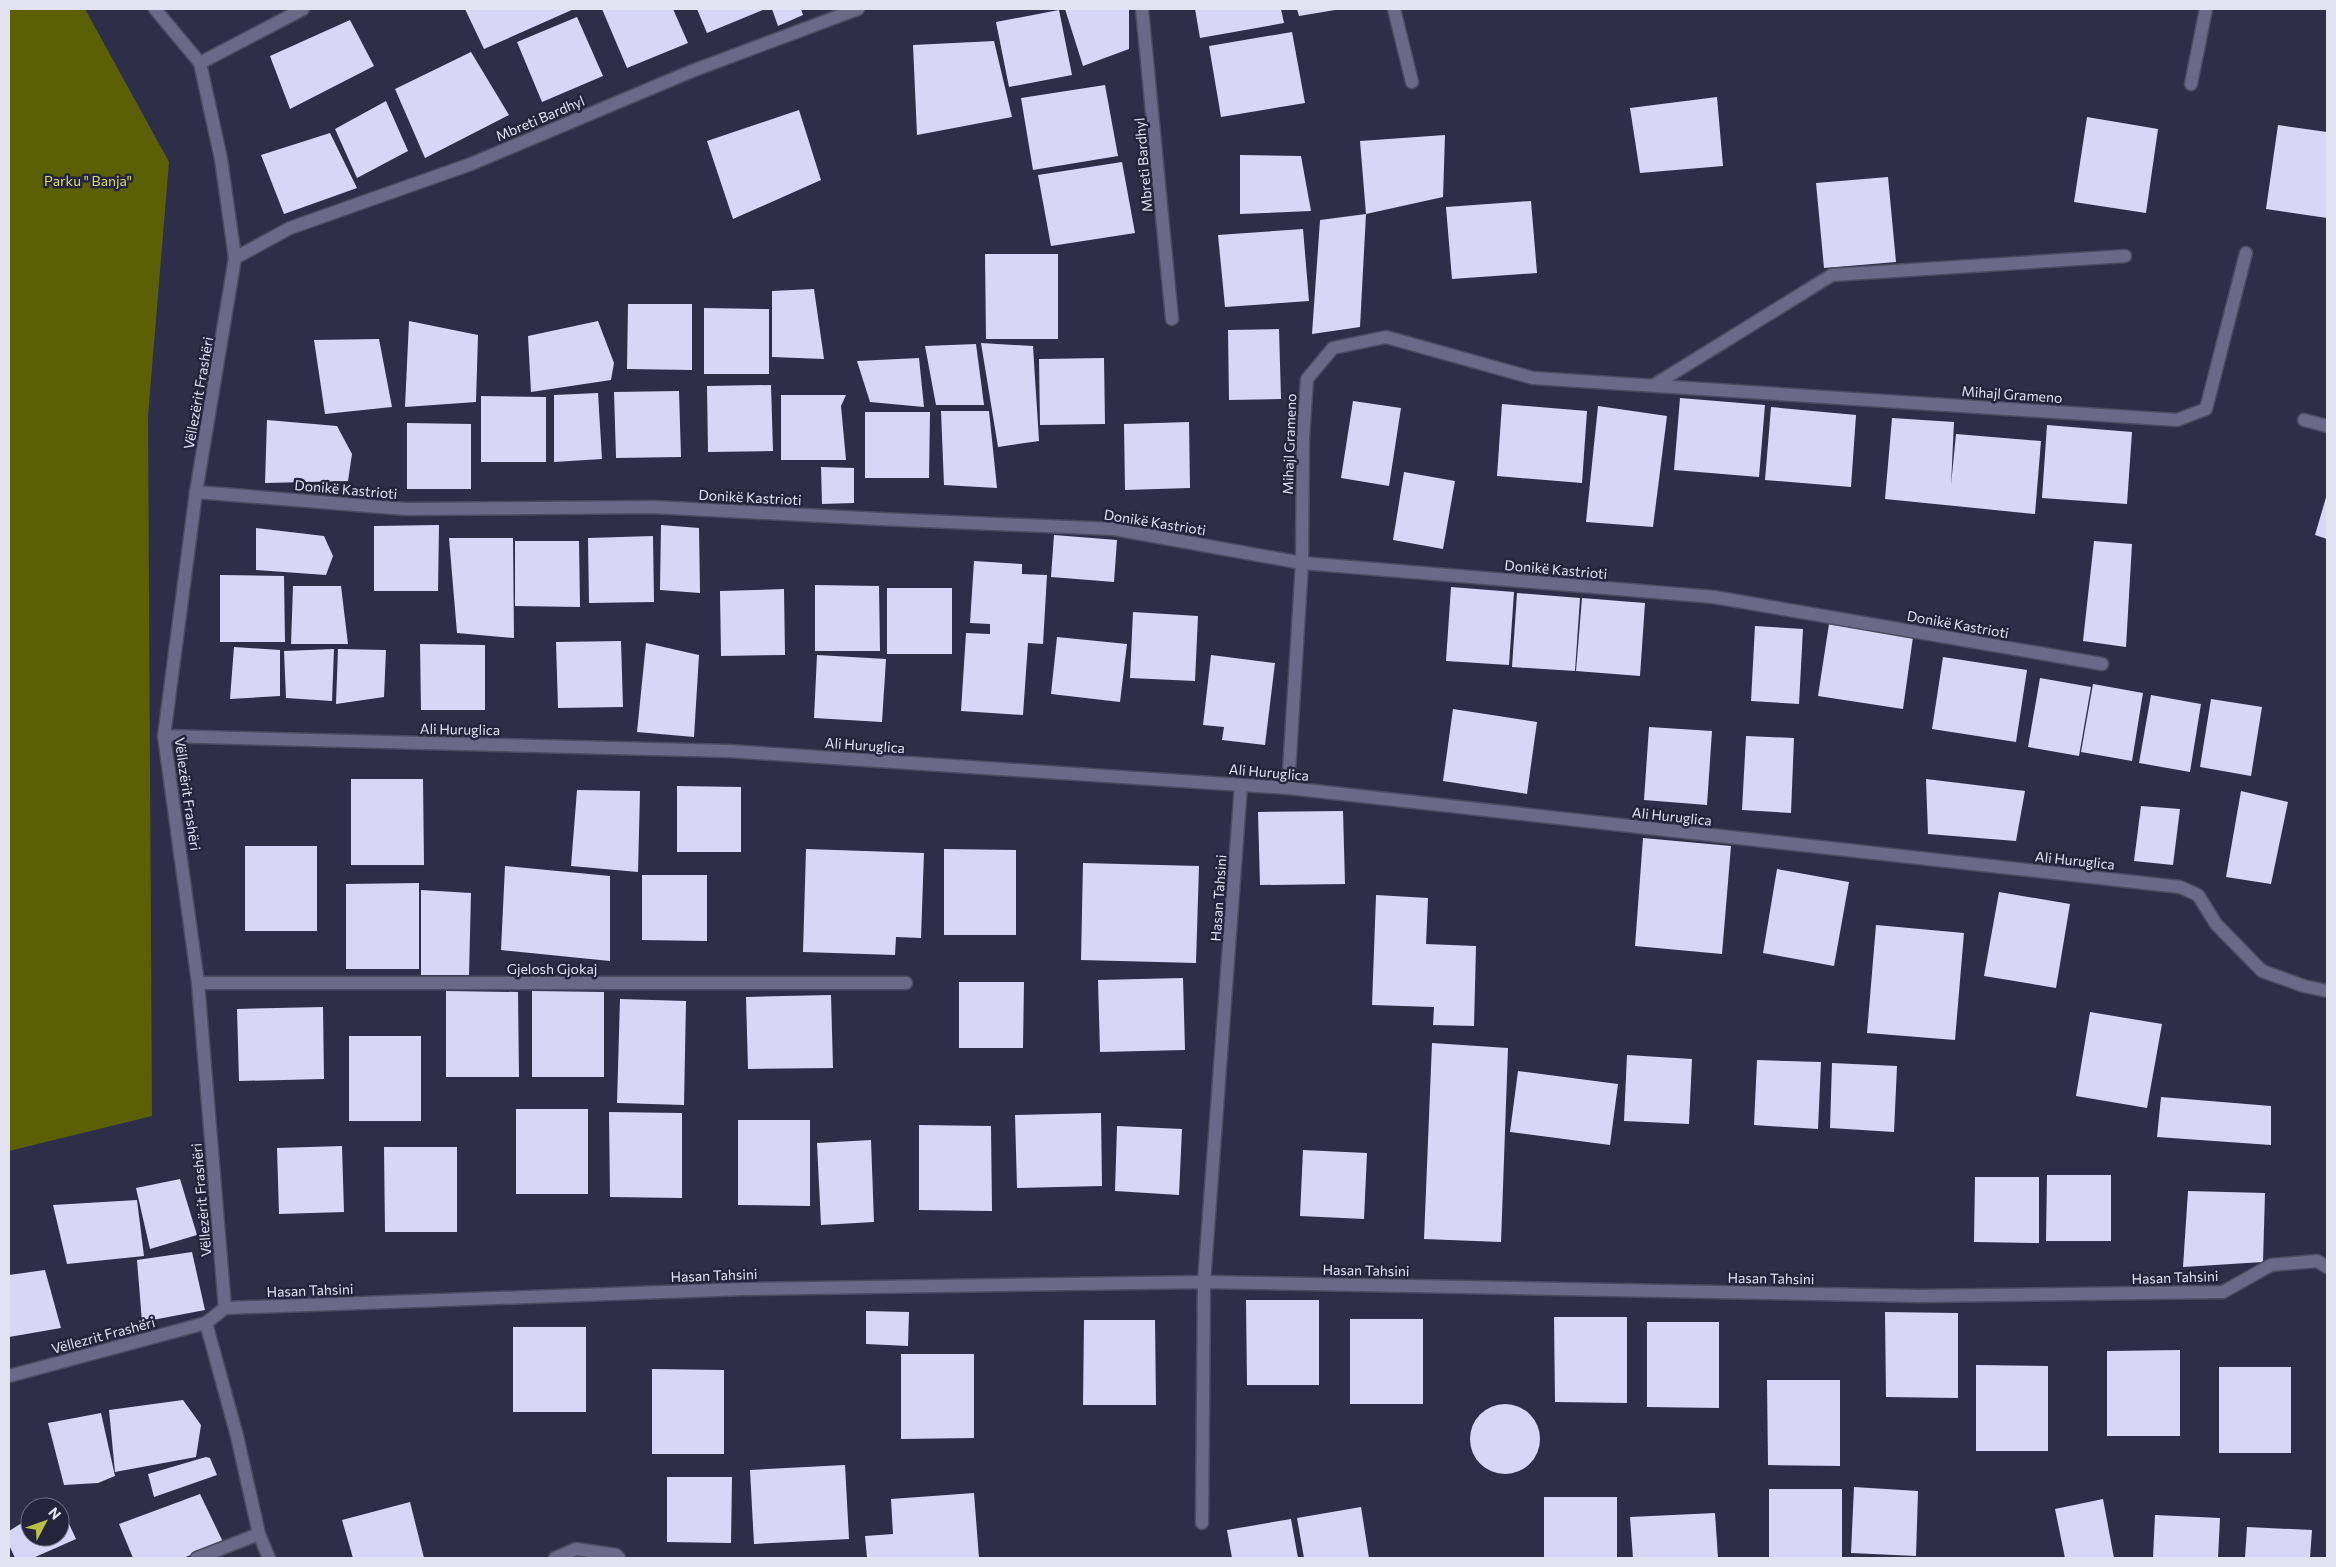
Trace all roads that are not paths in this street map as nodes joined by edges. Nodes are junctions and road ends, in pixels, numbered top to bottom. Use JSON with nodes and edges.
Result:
{"nodes":[{"id":1,"x":155,"y":9,"type":"edge"},
{"id":2,"x":303,"y":9,"type":"edge"},
{"id":3,"x":858,"y":9,"type":"edge"},
{"id":4,"x":1142,"y":9,"type":"edge"},
{"id":5,"x":1394,"y":9,"type":"edge"},
{"id":6,"x":2206,"y":9,"type":"edge"},
{"id":7,"x":200,"y":62,"type":"junction"},
{"id":8,"x":1412,"y":82,"type":"dead end"},
{"id":9,"x":2191,"y":84,"type":"dead end"},
{"id":10,"x":2246,"y":253,"type":"dead end"},
{"id":11,"x":2125,"y":256,"type":"dead end"},
{"id":12,"x":235,"y":258,"type":"junction"},
{"id":13,"x":1172,"y":319,"type":"dead end"},
{"id":14,"x":1654,"y":385,"type":"junction"},
{"id":15,"x":2304,"y":420,"type":"dead end"},
{"id":16,"x":2327,"y":426,"type":"edge"},
{"id":17,"x":196,"y":492,"type":"junction"},
{"id":18,"x":1302,"y":563,"type":"junction"},
{"id":19,"x":2102,"y":664,"type":"dead end"},
{"id":20,"x":164,"y":736,"type":"junction"},
{"id":21,"x":1241,"y":785,"type":"junction"},
{"id":22,"x":1288,"y":788,"type":"junction"},
{"id":23,"x":198,"y":983,"type":"junction"},
{"id":24,"x":906,"y":983,"type":"dead end"},
{"id":25,"x":2327,"y":991,"type":"edge"},
{"id":26,"x":2327,"y":1267,"type":"edge"},
{"id":27,"x":1204,"y":1282,"type":"junction"},
{"id":28,"x":225,"y":1308,"type":"junction"},
{"id":29,"x":206,"y":1323,"type":"junction"},
{"id":30,"x":9,"y":1376,"type":"edge"},
{"id":31,"x":1202,"y":1523,"type":"dead end"},
{"id":32,"x":259,"y":1534,"type":"junction"},
{"id":33,"x":197,"y":1558,"type":"edge"},
{"id":34,"x":270,"y":1558,"type":"edge"},
{"id":35,"x":555,"y":1558,"type":"edge"},
{"id":36,"x":619,"y":1558,"type":"edge"}],
"edges":[{"from":1,"to":7,"type":"street","name":"Vëllezërit Frashëri"},
{"from":2,"to":7,"type":"street"},
{"from":3,"to":12,"type":"street","name":"Mbreti Bardhyl"},
{"from":4,"to":13,"type":"street","name":"Mbreti Bardhyl"},
{"from":5,"to":8,"type":"street"},
{"from":6,"to":9,"type":"street"},
{"from":7,"to":12,"type":"street","name":"Vëllezërit Frashëri"},
{"from":10,"to":14,"type":"street","name":"Mihajl Grameno"},
{"from":11,"to":14,"type":"street"},
{"from":12,"to":17,"type":"street","name":"Vëllezërit Frashëri"},
{"from":14,"to":18,"type":"street","name":"Mihajl Grameno"},
{"from":15,"to":16,"type":"street"},
{"from":17,"to":18,"type":"street","name":"Donikë Kastrioti"},
{"from":17,"to":20,"type":"street","name":"Vëllezërit Frashëri"},
{"from":18,"to":19,"type":"street","name":"Donikë Kastrioti"},
{"from":18,"to":22,"type":"street","name":"Mihajl Grameno"},
{"from":20,"to":21,"type":"street","name":"Ali Huruglica"},
{"from":20,"to":23,"type":"street","name":"Vëllezërit Frashëri"},
{"from":21,"to":22,"type":"street","name":"Ali Huruglica"},
{"from":21,"to":27,"type":"street","name":"Hasan Tahsini"},
{"from":22,"to":25,"type":"street","name":"Ali Huruglica"},
{"from":23,"to":24,"type":"street","name":"Gjelosh Gjokaj"},
{"from":23,"to":28,"type":"street","name":"Vëllezërit Frashëri"},
{"from":26,"to":27,"type":"street","name":"Hasan Tahsini"},
{"from":27,"to":28,"type":"street","name":"Hasan Tahsini"},
{"from":27,"to":31,"type":"street","name":"Hasan Tahsini"},
{"from":28,"to":29,"type":"street"},
{"from":29,"to":30,"type":"street","name":"Vëllezrit Frashëri"},
{"from":29,"to":32,"type":"street"},
{"from":32,"to":33,"type":"street"},
{"from":32,"to":34,"type":"street"},
{"from":35,"to":36,"type":"street"}]}
